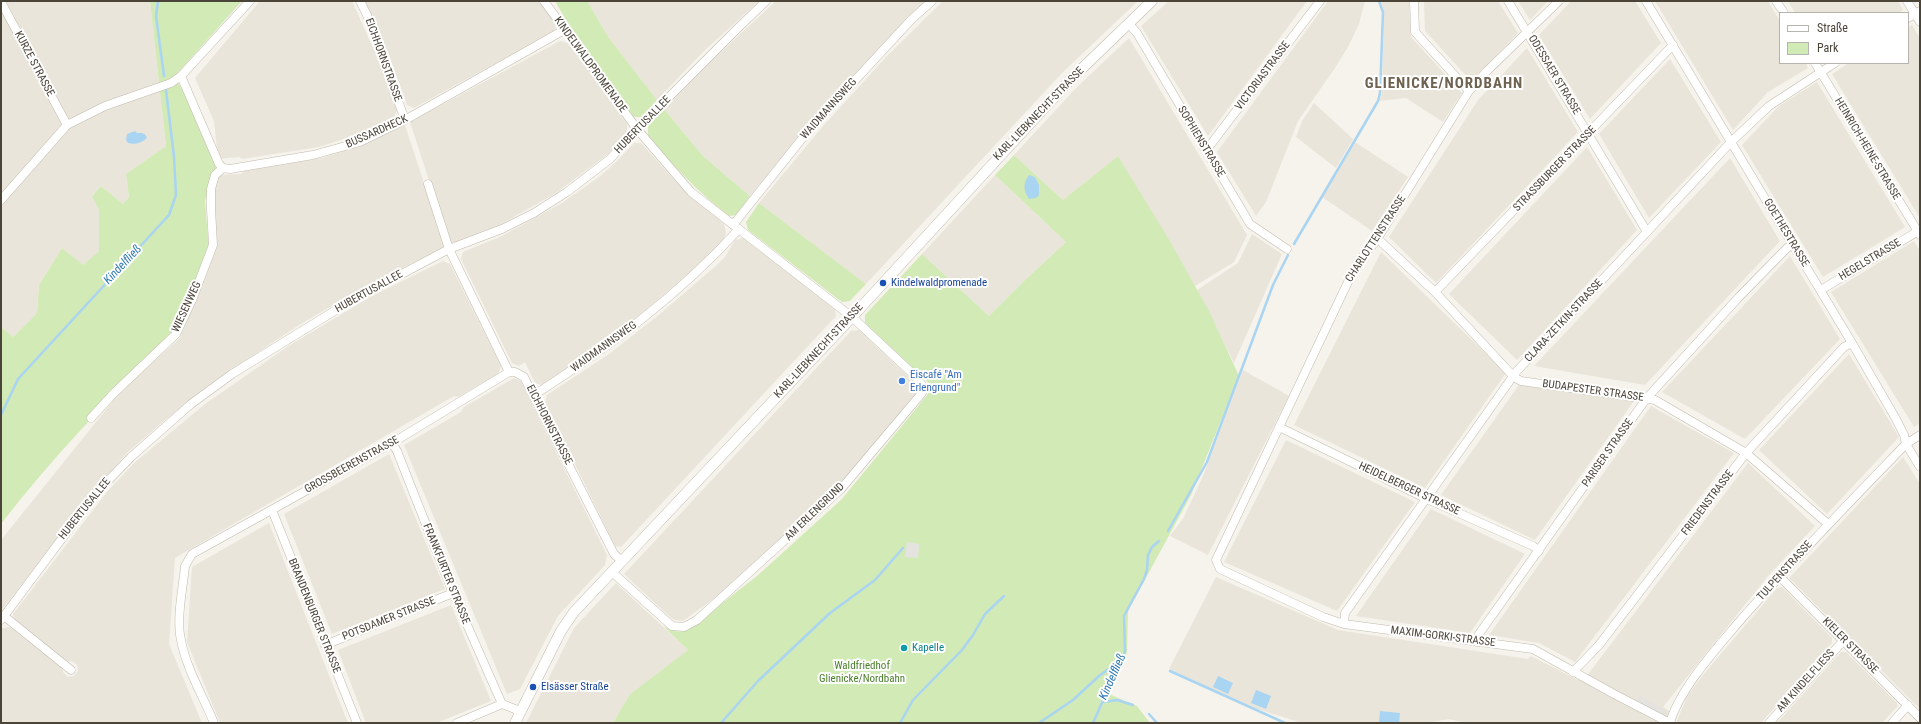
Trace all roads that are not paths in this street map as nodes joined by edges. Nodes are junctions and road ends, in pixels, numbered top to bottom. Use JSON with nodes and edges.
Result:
{"nodes":[{"id":1,"x":250,"y":1,"type":"edge"},
{"id":2,"x":360,"y":1,"type":"edge"},
{"id":3,"x":544,"y":1,"type":"edge"},
{"id":4,"x":766,"y":1,"type":"edge"},
{"id":5,"x":932,"y":1,"type":"edge"},
{"id":6,"x":1152,"y":1,"type":"edge"},
{"id":7,"x":1320,"y":1,"type":"edge"},
{"id":8,"x":1414,"y":1,"type":"edge"},
{"id":9,"x":1508,"y":1,"type":"edge"},
{"id":10,"x":1559,"y":1,"type":"edge"},
{"id":11,"x":1646,"y":1,"type":"edge"},
{"id":12,"x":1776,"y":1,"type":"edge"},
{"id":13,"x":1907,"y":1,"type":"edge"},
{"id":14,"x":1,"y":2,"type":"edge"},
{"id":15,"x":1783,"y":12,"type":"edge"},
{"id":16,"x":1914,"y":14,"type":"edge"},
{"id":17,"x":1920,"y":22,"type":"edge"},
{"id":18,"x":1129,"y":24,"type":"junction"},
{"id":19,"x":564,"y":30,"type":"junction"},
{"id":20,"x":1528,"y":32,"type":"junction"},
{"id":21,"x":1673,"y":45,"type":"junction"},
{"id":22,"x":1815,"y":64,"type":"edge"},
{"id":23,"x":1833,"y":64,"type":"edge"},
{"id":24,"x":1820,"y":72,"type":"junction"},
{"id":25,"x":181,"y":76,"type":"junction"},
{"id":26,"x":1469,"y":91,"type":"junction"},
{"id":27,"x":405,"y":120,"type":"junction"},
{"id":28,"x":67,"y":125,"type":"junction"},
{"id":29,"x":637,"y":129,"type":"junction"},
{"id":30,"x":1589,"y":134,"type":"junction"},
{"id":31,"x":1731,"y":142,"type":"junction"},
{"id":32,"x":1204,"y":148,"type":"junction"},
{"id":33,"x":222,"y":168,"type":"junction"},
{"id":34,"x":428,"y":184,"type":"dead end"},
{"id":35,"x":1,"y":200,"type":"edge"},
{"id":36,"x":736,"y":227,"type":"junction"},
{"id":37,"x":1647,"y":232,"type":"junction"},
{"id":38,"x":1919,"y":232,"type":"edge"},
{"id":39,"x":1377,"y":238,"type":"junction"},
{"id":40,"x":1793,"y":244,"type":"junction"},
{"id":41,"x":1287,"y":249,"type":"dead end"},
{"id":42,"x":449,"y":250,"type":"junction"},
{"id":43,"x":1821,"y":290,"type":"junction"},
{"id":44,"x":1435,"y":292,"type":"junction"},
{"id":45,"x":852,"y":317,"type":"junction"},
{"id":46,"x":1852,"y":343,"type":"junction"},
{"id":47,"x":508,"y":372,"type":"junction"},
{"id":48,"x":1514,"y":377,"type":"junction"},
{"id":49,"x":534,"y":395,"type":"junction"},
{"id":50,"x":1646,"y":399,"type":"junction"},
{"id":51,"x":91,"y":418,"type":"dead end"},
{"id":52,"x":1279,"y":427,"type":"junction"},
{"id":53,"x":1920,"y":435,"type":"edge"},
{"id":54,"x":392,"y":443,"type":"junction"},
{"id":55,"x":1906,"y":444,"type":"junction"},
{"id":56,"x":1746,"y":453,"type":"junction"},
{"id":57,"x":1920,"y":467,"type":"edge"},
{"id":58,"x":1427,"y":499,"type":"junction"},
{"id":59,"x":272,"y":510,"type":"junction"},
{"id":60,"x":1828,"y":524,"type":"junction"},
{"id":61,"x":1539,"y":551,"type":"junction"},
{"id":62,"x":1216,"y":560,"type":"joint"},
{"id":63,"x":622,"y":561,"type":"junction"},
{"id":64,"x":612,"y":572,"type":"junction"},
{"id":65,"x":1779,"y":576,"type":"junction"},
{"id":66,"x":453,"y":593,"type":"junction"},
{"id":67,"x":2,"y":618,"type":"edge"},
{"id":68,"x":1344,"y":624,"type":"junction"},
{"id":69,"x":1844,"y":640,"type":"junction"},
{"id":70,"x":1477,"y":642,"type":"junction"},
{"id":71,"x":325,"y":645,"type":"junction"},
{"id":72,"x":71,"y":670,"type":"dead end"},
{"id":73,"x":1573,"y":672,"type":"junction"},
{"id":74,"x":502,"y":704,"type":"junction"},
{"id":75,"x":1908,"y":705,"type":"junction"},
{"id":76,"x":520,"y":711,"type":"junction"},
{"id":77,"x":1920,"y":718,"type":"edge"},
{"id":78,"x":214,"y":723,"type":"edge"},
{"id":79,"x":357,"y":723,"type":"edge"},
{"id":80,"x":456,"y":723,"type":"edge"},
{"id":81,"x":515,"y":723,"type":"edge"},
{"id":82,"x":1670,"y":723,"type":"edge"},
{"id":83,"x":1769,"y":723,"type":"edge"},
{"id":84,"x":1892,"y":723,"type":"edge"}],
"edges":[{"from":1,"to":25,"type":"street"},
{"from":2,"to":27,"type":"street","name":"EICHHORNSTRASSE"},
{"from":3,"to":19,"type":"street","name":"KINDELWALDPROMENADE"},
{"from":4,"to":29,"type":"street","name":"HUBERTUSALLEE"},
{"from":5,"to":36,"type":"street","name":"WAIDMANNSWEG"},
{"from":6,"to":18,"type":"street","name":"KARL-LIEBKNECHT-STRASSE"},
{"from":7,"to":32,"type":"street","name":"VICTORIASTRASSE"},
{"from":8,"to":26,"type":"street"},
{"from":9,"to":20,"type":"street","name":"ODESSAER STRASSE"},
{"from":10,"to":20,"type":"street","name":"CHARLOTTENSTRASSE"},
{"from":11,"to":21,"type":"street","name":"GOETHESTRASSE"},
{"from":12,"to":15,"type":"street"},
{"from":13,"to":16,"type":"street"},
{"from":14,"to":28,"type":"street","name":"KURZE STRASSE"},
{"from":16,"to":17,"type":"street"},
{"from":18,"to":32,"type":"street","name":"SOPHIENSTRASSE"},
{"from":18,"to":45,"type":"street","name":"KARL-LIEBKNECHT-STRASSE"},
{"from":19,"to":27,"type":"street","name":"BUSSARDHECK"},
{"from":19,"to":29,"type":"street","name":"KINDELWALDPROMENADE"},
{"from":20,"to":26,"type":"street","name":"CHARLOTTENSTRASSE"},
{"from":20,"to":30,"type":"street","name":"ODESSAER STRASSE"},
{"from":21,"to":30,"type":"street","name":"STRASSBURGER STRASSE"},
{"from":21,"to":31,"type":"street","name":"GOETHESTRASSE"},
{"from":22,"to":24,"type":"street","name":"HEINRICH-HEINE-STRASSE"},
{"from":23,"to":24,"type":"street","name":"CLARA-ZETKIN-STRASSE"},
{"from":24,"to":31,"type":"street","name":"CLARA-ZETKIN-STRASSE"},
{"from":24,"to":38,"type":"street","name":"HEINRICH-HEINE-STRASSE"},
{"from":25,"to":28,"type":"street"},
{"from":25,"to":33,"type":"street"},
{"from":26,"to":39,"type":"street","name":"CHARLOTTENSTRASSE"},
{"from":27,"to":33,"type":"street","name":"BUSSARDHECK"},
{"from":28,"to":35,"type":"street"},
{"from":29,"to":36,"type":"street","name":"KINDELWALDPROMENADE"},
{"from":29,"to":42,"type":"street","name":"HUBERTUSALLEE"},
{"from":30,"to":37,"type":"street","name":"ODESSAER STRASSE"},
{"from":30,"to":44,"type":"street","name":"STRASSBURGER STRASSE"},
{"from":31,"to":37,"type":"street","name":"CLARA-ZETKIN-STRASSE"},
{"from":31,"to":40,"type":"street","name":"GOETHESTRASSE"},
{"from":32,"to":41,"type":"street","name":"SOPHIENSTRASSE"},
{"from":33,"to":51,"type":"street","name":"WIESENWEG"},
{"from":34,"to":42,"type":"street"},
{"from":36,"to":45,"type":"street","name":"KINDELWALDPROMENADE"},
{"from":36,"to":49,"type":"street","name":"WAIDMANNSWEG"},
{"from":37,"to":48,"type":"street","name":"CLARA-ZETKIN-STRASSE"},
{"from":38,"to":43,"type":"street","name":"HEGELSTRASSE"},
{"from":39,"to":44,"type":"street"},
{"from":39,"to":52,"type":"street","name":"CHARLOTTENSTRASSE"},
{"from":40,"to":43,"type":"street","name":"GOETHESTRASSE"},
{"from":40,"to":50,"type":"street","name":"PARISER STRASSE"},
{"from":42,"to":47,"type":"street"},
{"from":42,"to":67,"type":"street","name":"HUBERTUSALLEE"},
{"from":43,"to":46,"type":"street","name":"GOETHESTRASSE"},
{"from":44,"to":48,"type":"street"},
{"from":45,"to":63,"type":"street","name":"KARL-LIEBKNECHT-STRASSE"},
{"from":45,"to":64,"type":"street","name":"AM ERLENGRUND"},
{"from":46,"to":55,"type":"street","name":"GOETHESTRASSE"},
{"from":46,"to":56,"type":"street","name":"FRIEDENSTRASSE"},
{"from":47,"to":49,"type":"street","name":"EICHHORNSTRASSE"},
{"from":47,"to":54,"type":"street","name":"GROSSBEERENSTRASSE"},
{"from":48,"to":50,"type":"street","name":"BUDAPESTER STRASSE"},
{"from":48,"to":58,"type":"street","name":"CLARA-ZETKIN-STRASSE"},
{"from":49,"to":63,"type":"street","name":"EICHHORNSTRASSE"},
{"from":50,"to":56,"type":"street","name":"BUDAPESTER STRASSE"},
{"from":50,"to":61,"type":"street","name":"PARISER STRASSE"},
{"from":52,"to":58,"type":"street","name":"HEIDELBERGER STRASSE"},
{"from":52,"to":62,"type":"street","name":"CHARLOTTENSTRASSE"},
{"from":53,"to":55,"type":"street","name":"TULPENSTRASSE"},
{"from":54,"to":59,"type":"street","name":"GROSSBEERENSTRASSE"},
{"from":54,"to":66,"type":"street","name":"FRANKFURTER STRASSE"},
{"from":55,"to":57,"type":"street","name":"GOETHESTRASSE"},
{"from":55,"to":60,"type":"street","name":"TULPENSTRASSE"},
{"from":56,"to":60,"type":"street","name":"BUDAPESTER STRASSE"},
{"from":56,"to":73,"type":"street","name":"FRIEDENSTRASSE"},
{"from":58,"to":61,"type":"street","name":"HEIDELBERGER STRASSE"},
{"from":58,"to":68,"type":"street","name":"CLARA-ZETKIN-STRASSE"},
{"from":59,"to":71,"type":"street","name":"BRANDENBURGER STRASSE"},
{"from":59,"to":78,"type":"street","name":"GROSSBEERENSTRASSE"},
{"from":60,"to":65,"type":"street","name":"TULPENSTRASSE"},
{"from":61,"to":70,"type":"street","name":"PARISER STRASSE"},
{"from":62,"to":68,"type":"street","name":"MAXIM-GORKI-STRASSE"},
{"from":63,"to":64,"type":"street","name":"KARL-LIEBKNECHT-STRASSE"},
{"from":64,"to":76,"type":"street","name":"KARL-LIEBKNECHT-STRASSE"},
{"from":65,"to":69,"type":"street","name":"KIELER STRASSE"},
{"from":65,"to":82,"type":"street","name":"TULPENSTRASSE"},
{"from":66,"to":71,"type":"street","name":"POTSDAMER STRASSE"},
{"from":66,"to":74,"type":"street","name":"FRANKFURTER STRASSE"},
{"from":67,"to":72,"type":"street"},
{"from":68,"to":70,"type":"street","name":"MAXIM-GORKI-STRASSE"},
{"from":69,"to":75,"type":"street","name":"KIELER STRASSE"},
{"from":69,"to":83,"type":"street","name":"AM KINDELFLIESS"},
{"from":70,"to":73,"type":"street","name":"MAXIM-GORKI-STRASSE"},
{"from":71,"to":79,"type":"street","name":"BRANDENBURGER STRASSE"},
{"from":73,"to":82,"type":"street","name":"MAXIM-GORKI-STRASSE"},
{"from":74,"to":76,"type":"street"},
{"from":74,"to":80,"type":"street"},
{"from":75,"to":77,"type":"street","name":"KIELER STRASSE"},
{"from":75,"to":84,"type":"street"},
{"from":76,"to":81,"type":"street","name":"KARL-LIEBKNECHT-STRASSE"}]}
